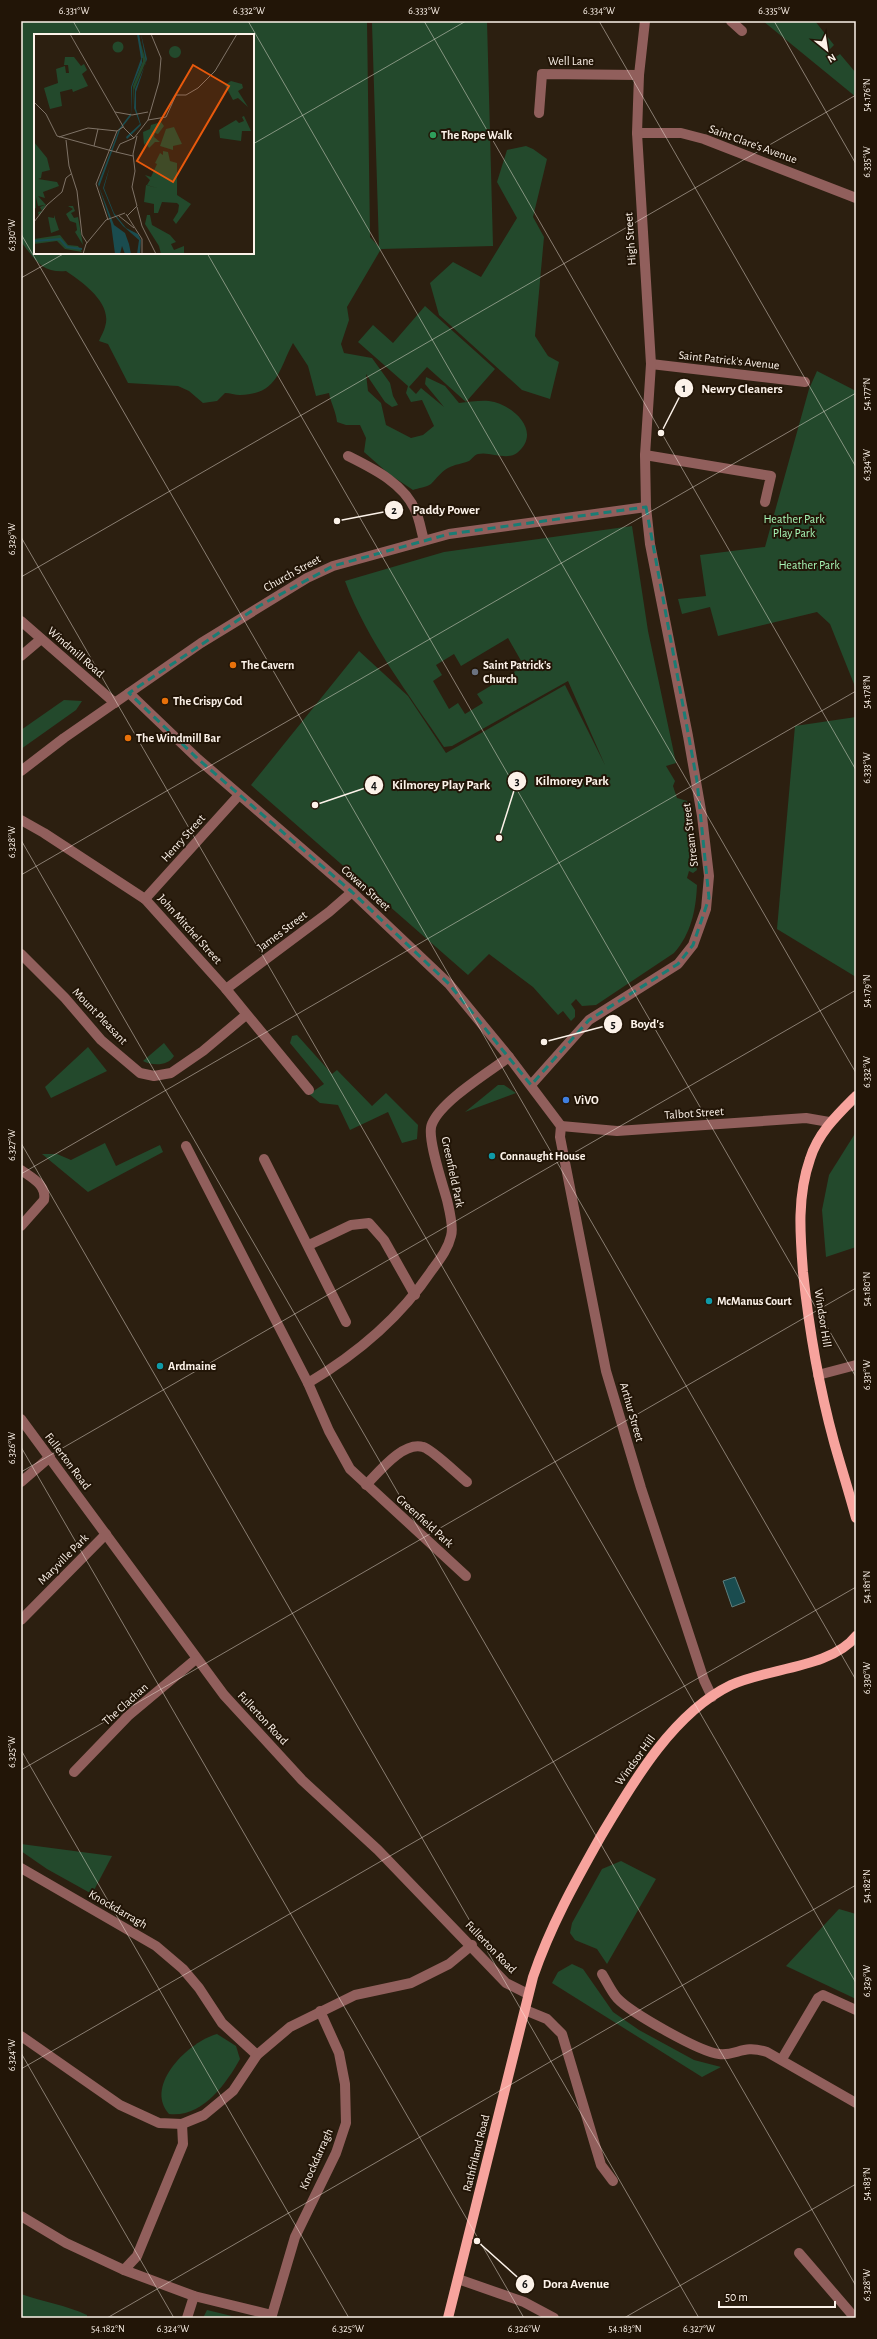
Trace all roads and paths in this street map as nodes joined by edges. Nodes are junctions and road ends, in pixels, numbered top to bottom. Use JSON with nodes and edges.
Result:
{"nodes":[{"id":1,"x":645,"y":21,"type":"edge"},
{"id":2,"x":731,"y":21,"type":"edge"},
{"id":3,"x":742,"y":31,"type":"dead end"},
{"id":4,"x":639,"y":75,"type":"junction"},
{"id":5,"x":539,"y":113,"type":"dead end"},
{"id":6,"x":637,"y":132,"type":"junction"},
{"id":7,"x":856,"y":198,"type":"edge"},
{"id":8,"x":651,"y":364,"type":"junction"},
{"id":9,"x":804,"y":382,"type":"dead end"},
{"id":10,"x":645,"y":455,"type":"junction"},
{"id":11,"x":348,"y":456,"type":"dead end"},
{"id":12,"x":765,"y":502,"type":"dead end"},
{"id":13,"x":646,"y":507,"type":"junction"},
{"id":14,"x":424,"y":540,"type":"junction"},
{"id":15,"x":21,"y":621,"type":"edge"},
{"id":16,"x":41,"y":639,"type":"junction"},
{"id":17,"x":21,"y":656,"type":"edge"},
{"id":18,"x":129,"y":693,"type":"junction"},
{"id":19,"x":115,"y":703,"type":"junction"},
{"id":20,"x":21,"y":771,"type":"edge"},
{"id":21,"x":239,"y":794,"type":"junction"},
{"id":22,"x":21,"y":820,"type":"edge"},
{"id":23,"x":352,"y":892,"type":"junction"},
{"id":24,"x":145,"y":899,"type":"junction"},
{"id":25,"x":21,"y":954,"type":"edge"},
{"id":26,"x":226,"y":989,"type":"junction"},
{"id":27,"x":246,"y":1015,"type":"junction"},
{"id":28,"x":509,"y":1056,"type":"junction"},
{"id":29,"x":531,"y":1085,"type":"junction"},
{"id":30,"x":309,"y":1090,"type":"dead end"},
{"id":31,"x":856,"y":1096,"type":"edge"},
{"id":32,"x":829,"y":1122,"type":"junction"},
{"id":33,"x":560,"y":1126,"type":"junction"},
{"id":34,"x":186,"y":1146,"type":"dead end"},
{"id":35,"x":264,"y":1159,"type":"dead end"},
{"id":36,"x":21,"y":1170,"type":"edge"},
{"id":37,"x":21,"y":1226,"type":"edge"},
{"id":38,"x":309,"y":1245,"type":"junction"},
{"id":39,"x":415,"y":1295,"type":"junction"},
{"id":40,"x":346,"y":1322,"type":"dead end"},
{"id":41,"x":856,"y":1365,"type":"edge"},
{"id":42,"x":818,"y":1375,"type":"junction"},
{"id":43,"x":308,"y":1383,"type":"junction"},
{"id":44,"x":21,"y":1419,"type":"edge"},
{"id":45,"x":50,"y":1457,"type":"junction"},
{"id":46,"x":21,"y":1482,"type":"edge"},
{"id":47,"x":467,"y":1482,"type":"dead end"},
{"id":48,"x":366,"y":1485,"type":"junction"},
{"id":49,"x":856,"y":1518,"type":"edge"},
{"id":50,"x":106,"y":1534,"type":"junction"},
{"id":51,"x":466,"y":1576,"type":"dead end"},
{"id":52,"x":21,"y":1620,"type":"edge"},
{"id":53,"x":856,"y":1636,"type":"edge"},
{"id":54,"x":196,"y":1659,"type":"junction"},
{"id":55,"x":712,"y":1697,"type":"junction"},
{"id":56,"x":74,"y":1772,"type":"dead end"},
{"id":57,"x":21,"y":1868,"type":"edge"},
{"id":58,"x":472,"y":1945,"type":"junction"},
{"id":59,"x":602,"y":1974,"type":"dead end"},
{"id":60,"x":528,"y":1994,"type":"junction"},
{"id":61,"x":525,"y":2010,"type":"junction"},
{"id":62,"x":856,"y":2010,"type":"edge"},
{"id":63,"x":320,"y":2011,"type":"junction"},
{"id":64,"x":21,"y":2036,"type":"edge"},
{"id":65,"x":257,"y":2056,"type":"junction"},
{"id":66,"x":782,"y":2059,"type":"junction"},
{"id":67,"x":856,"y":2103,"type":"edge"},
{"id":68,"x":182,"y":2124,"type":"junction"},
{"id":69,"x":613,"y":2181,"type":"dead end"},
{"id":70,"x":21,"y":2216,"type":"edge"},
{"id":71,"x":799,"y":2252,"type":"dead end"},
{"id":72,"x":124,"y":2270,"type":"junction"},
{"id":73,"x":458,"y":2279,"type":"junction"},
{"id":74,"x":194,"y":2296,"type":"junction"},
{"id":75,"x":272,"y":2317,"type":"edge"},
{"id":76,"x":187,"y":2318,"type":"edge"},
{"id":77,"x":448,"y":2318,"type":"edge"},
{"id":78,"x":554,"y":2318,"type":"edge"},
{"id":79,"x":855,"y":2318,"type":"edge"}],
"edges":[{"from":1,"to":4,"type":"street","name":"High Street"},
{"from":2,"to":3,"type":"street"},
{"from":4,"to":5,"type":"street","name":"Well Lane"},
{"from":4,"to":6,"type":"street","name":"High Street"},
{"from":6,"to":7,"type":"street","name":"Saint Clare's Avenue"},
{"from":6,"to":8,"type":"street","name":"High Street"},
{"from":8,"to":9,"type":"street","name":"Saint Patrick's Avenue"},
{"from":8,"to":10,"type":"street","name":"High Street"},
{"from":10,"to":12,"type":"street"},
{"from":10,"to":13,"type":"street","name":"High Street"},
{"from":11,"to":14,"type":"street"},
{"from":13,"to":14,"type":"street","name":"Church Street"},
{"from":13,"to":29,"type":"street","name":"Stream Street"},
{"from":14,"to":18,"type":"street","name":"Church Street"},
{"from":15,"to":16,"type":"street","name":"Windmill Road"},
{"from":16,"to":17,"type":"street"},
{"from":16,"to":19,"type":"street","name":"Windmill Road"},
{"from":18,"to":19,"type":"street","name":"Church Street"},
{"from":18,"to":21,"type":"street","name":"Cowan Street"},
{"from":19,"to":20,"type":"street","name":"Church Street"},
{"from":21,"to":23,"type":"street","name":"Cowan Street"},
{"from":21,"to":24,"type":"street","name":"Henry Street"},
{"from":22,"to":24,"type":"street","name":"John Mitchel Street"},
{"from":23,"to":26,"type":"street","name":"James Street"},
{"from":23,"to":28,"type":"street","name":"Cowan Street"},
{"from":24,"to":26,"type":"street","name":"John Mitchel Street"},
{"from":25,"to":27,"type":"street","name":"Mount Pleasant"},
{"from":26,"to":27,"type":"street","name":"John Mitchel Street"},
{"from":27,"to":30,"type":"street","name":"John Mitchel Street"},
{"from":28,"to":29,"type":"street","name":"Cowan Street"},
{"from":28,"to":39,"type":"street","name":"Greenfield Park"},
{"from":29,"to":33,"type":"street","name":"Cowan Street"},
{"from":31,"to":32,"type":"main road","name":"Windsor Hill"},
{"from":32,"to":33,"type":"street","name":"Talbot Street"},
{"from":32,"to":42,"type":"main road","name":"Windsor Hill"},
{"from":33,"to":55,"type":"street","name":"Arthur Street"},
{"from":34,"to":43,"type":"street","name":"Greenfield Park"},
{"from":35,"to":38,"type":"street"},
{"from":36,"to":37,"type":"street"},
{"from":38,"to":39,"type":"street"},
{"from":38,"to":40,"type":"street"},
{"from":39,"to":43,"type":"street","name":"Greenfield Park"},
{"from":41,"to":42,"type":"street"},
{"from":42,"to":49,"type":"main road","name":"Windsor Hill"},
{"from":43,"to":48,"type":"street","name":"Greenfield Park"},
{"from":44,"to":45,"type":"street","name":"Fullerton Road"},
{"from":45,"to":46,"type":"street"},
{"from":45,"to":50,"type":"street","name":"Fullerton Road"},
{"from":47,"to":48,"type":"street"},
{"from":48,"to":51,"type":"street","name":"Greenfield Park"},
{"from":50,"to":52,"type":"street","name":"Maryville Park"},
{"from":50,"to":54,"type":"street","name":"Fullerton Road"},
{"from":53,"to":55,"type":"main road","name":"Windsor Hill"},
{"from":54,"to":56,"type":"street","name":"The Clachan"},
{"from":54,"to":58,"type":"street","name":"Fullerton Road"},
{"from":55,"to":60,"type":"main road","name":"Windsor Hill"},
{"from":57,"to":65,"type":"street","name":"Knockdarragh"},
{"from":58,"to":60,"type":"street","name":"Fullerton Road"},
{"from":58,"to":63,"type":"street"},
{"from":59,"to":66,"type":"street"},
{"from":60,"to":61,"type":"main road","name":"Rathfriland Road"},
{"from":61,"to":69,"type":"street"},
{"from":61,"to":73,"type":"main road","name":"Rathfriland Road"},
{"from":62,"to":66,"type":"street"},
{"from":63,"to":65,"type":"street"},
{"from":63,"to":75,"type":"street","name":"Knockdarragh"},
{"from":64,"to":68,"type":"street"},
{"from":65,"to":68,"type":"street"},
{"from":66,"to":67,"type":"street"},
{"from":68,"to":72,"type":"street"},
{"from":70,"to":72,"type":"street","name":"Knockdarragh"},
{"from":71,"to":79,"type":"street"},
{"from":72,"to":74,"type":"street","name":"Knockdarragh"},
{"from":73,"to":77,"type":"main road","name":"Rathfriland Road"},
{"from":73,"to":78,"type":"street"},
{"from":74,"to":75,"type":"street","name":"Knockdarragh"},
{"from":74,"to":76,"type":"street"}]}
